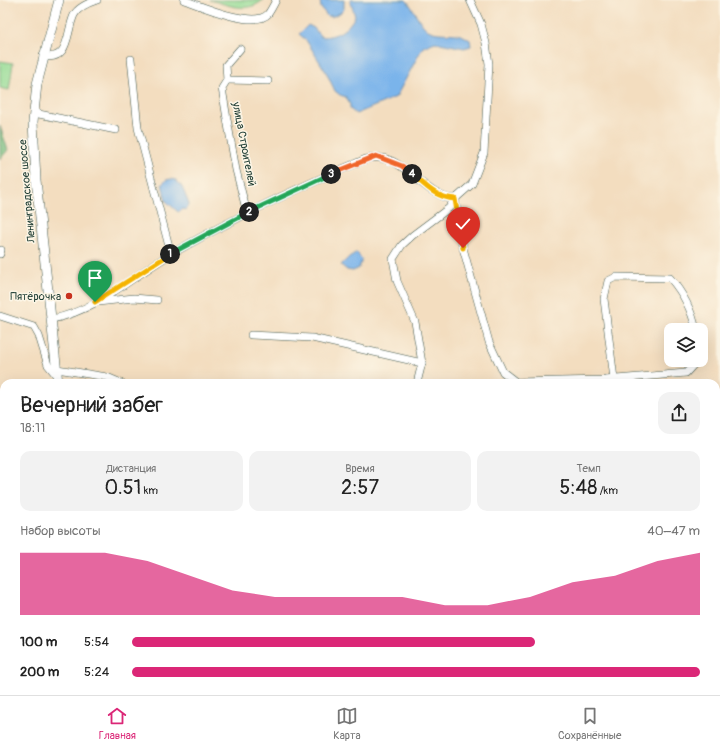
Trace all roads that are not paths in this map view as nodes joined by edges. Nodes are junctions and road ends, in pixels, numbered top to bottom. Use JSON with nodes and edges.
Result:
{"nodes":[{"id":1,"x":59,"y":0,"type":"edge"},
{"id":2,"x":97,"y":0,"type":"edge"},
{"id":3,"x":184,"y":0,"type":"edge"},
{"id":4,"x":276,"y":0,"type":"edge"},
{"id":5,"x":470,"y":0,"type":"edge"},
{"id":6,"x":240,"y":49,"type":"dead end"},
{"id":7,"x":43,"y":56,"type":"junction"},
{"id":8,"x":131,"y":59,"type":"dead end"},
{"id":9,"x":227,"y":80,"type":"junction"},
{"id":10,"x":268,"y":81,"type":"dead end"},
{"id":11,"x":34,"y":113,"type":"junction"},
{"id":12,"x":116,"y":130,"type":"dead end"},
{"id":13,"x":455,"y":199,"type":"junction"},
{"id":14,"x":247,"y":213,"type":"junction"},
{"id":15,"x":171,"y":254,"type":"junction"},
{"id":16,"x":157,"y":300,"type":"dead end"},
{"id":17,"x":95,"y":302,"type":"junction"},
{"id":18,"x":0,"y":316,"type":"edge"},
{"id":19,"x":52,"y":319,"type":"junction"},
{"id":20,"x":695,"y":323,"type":"edge"},
{"id":21,"x":251,"y":335,"type":"dead end"},
{"id":22,"x":422,"y":363,"type":"junction"},
{"id":23,"x":691,"y":367,"type":"edge"},
{"id":24,"x":57,"y":376,"type":"edge"},
{"id":25,"x":111,"y":379,"type":"edge"},
{"id":26,"x":418,"y":379,"type":"edge"},
{"id":27,"x":512,"y":379,"type":"edge"},
{"id":28,"x":614,"y":379,"type":"joint"}],
"edges":[{"from":1,"to":7,"type":"main road","name":"Ленинградское шоссе"},
{"from":2,"to":7,"type":"street"},
{"from":3,"to":4,"type":"street"},
{"from":5,"to":13,"type":"street"},
{"from":6,"to":9,"type":"street","name":"улица Строителей"},
{"from":7,"to":11,"type":"main road","name":"Ленинградское шоссе"},
{"from":8,"to":15,"type":"street"},
{"from":9,"to":10,"type":"street"},
{"from":9,"to":14,"type":"street","name":"улица Строителей"},
{"from":11,"to":12,"type":"street"},
{"from":11,"to":19,"type":"main road","name":"Ленинградское шоссе"},
{"from":13,"to":14,"type":"street"},
{"from":13,"to":22,"type":"street"},
{"from":13,"to":27,"type":"street"},
{"from":14,"to":15,"type":"street"},
{"from":15,"to":17,"type":"street"},
{"from":16,"to":17,"type":"street"},
{"from":17,"to":19,"type":"street"},
{"from":18,"to":24,"type":"street"},
{"from":19,"to":24,"type":"main road","name":"Ленинградское шоссе"},
{"from":20,"to":28,"type":"street"},
{"from":21,"to":22,"type":"street"},
{"from":22,"to":26,"type":"street"},
{"from":23,"to":28,"type":"street"},
{"from":24,"to":25,"type":"street"}]}
